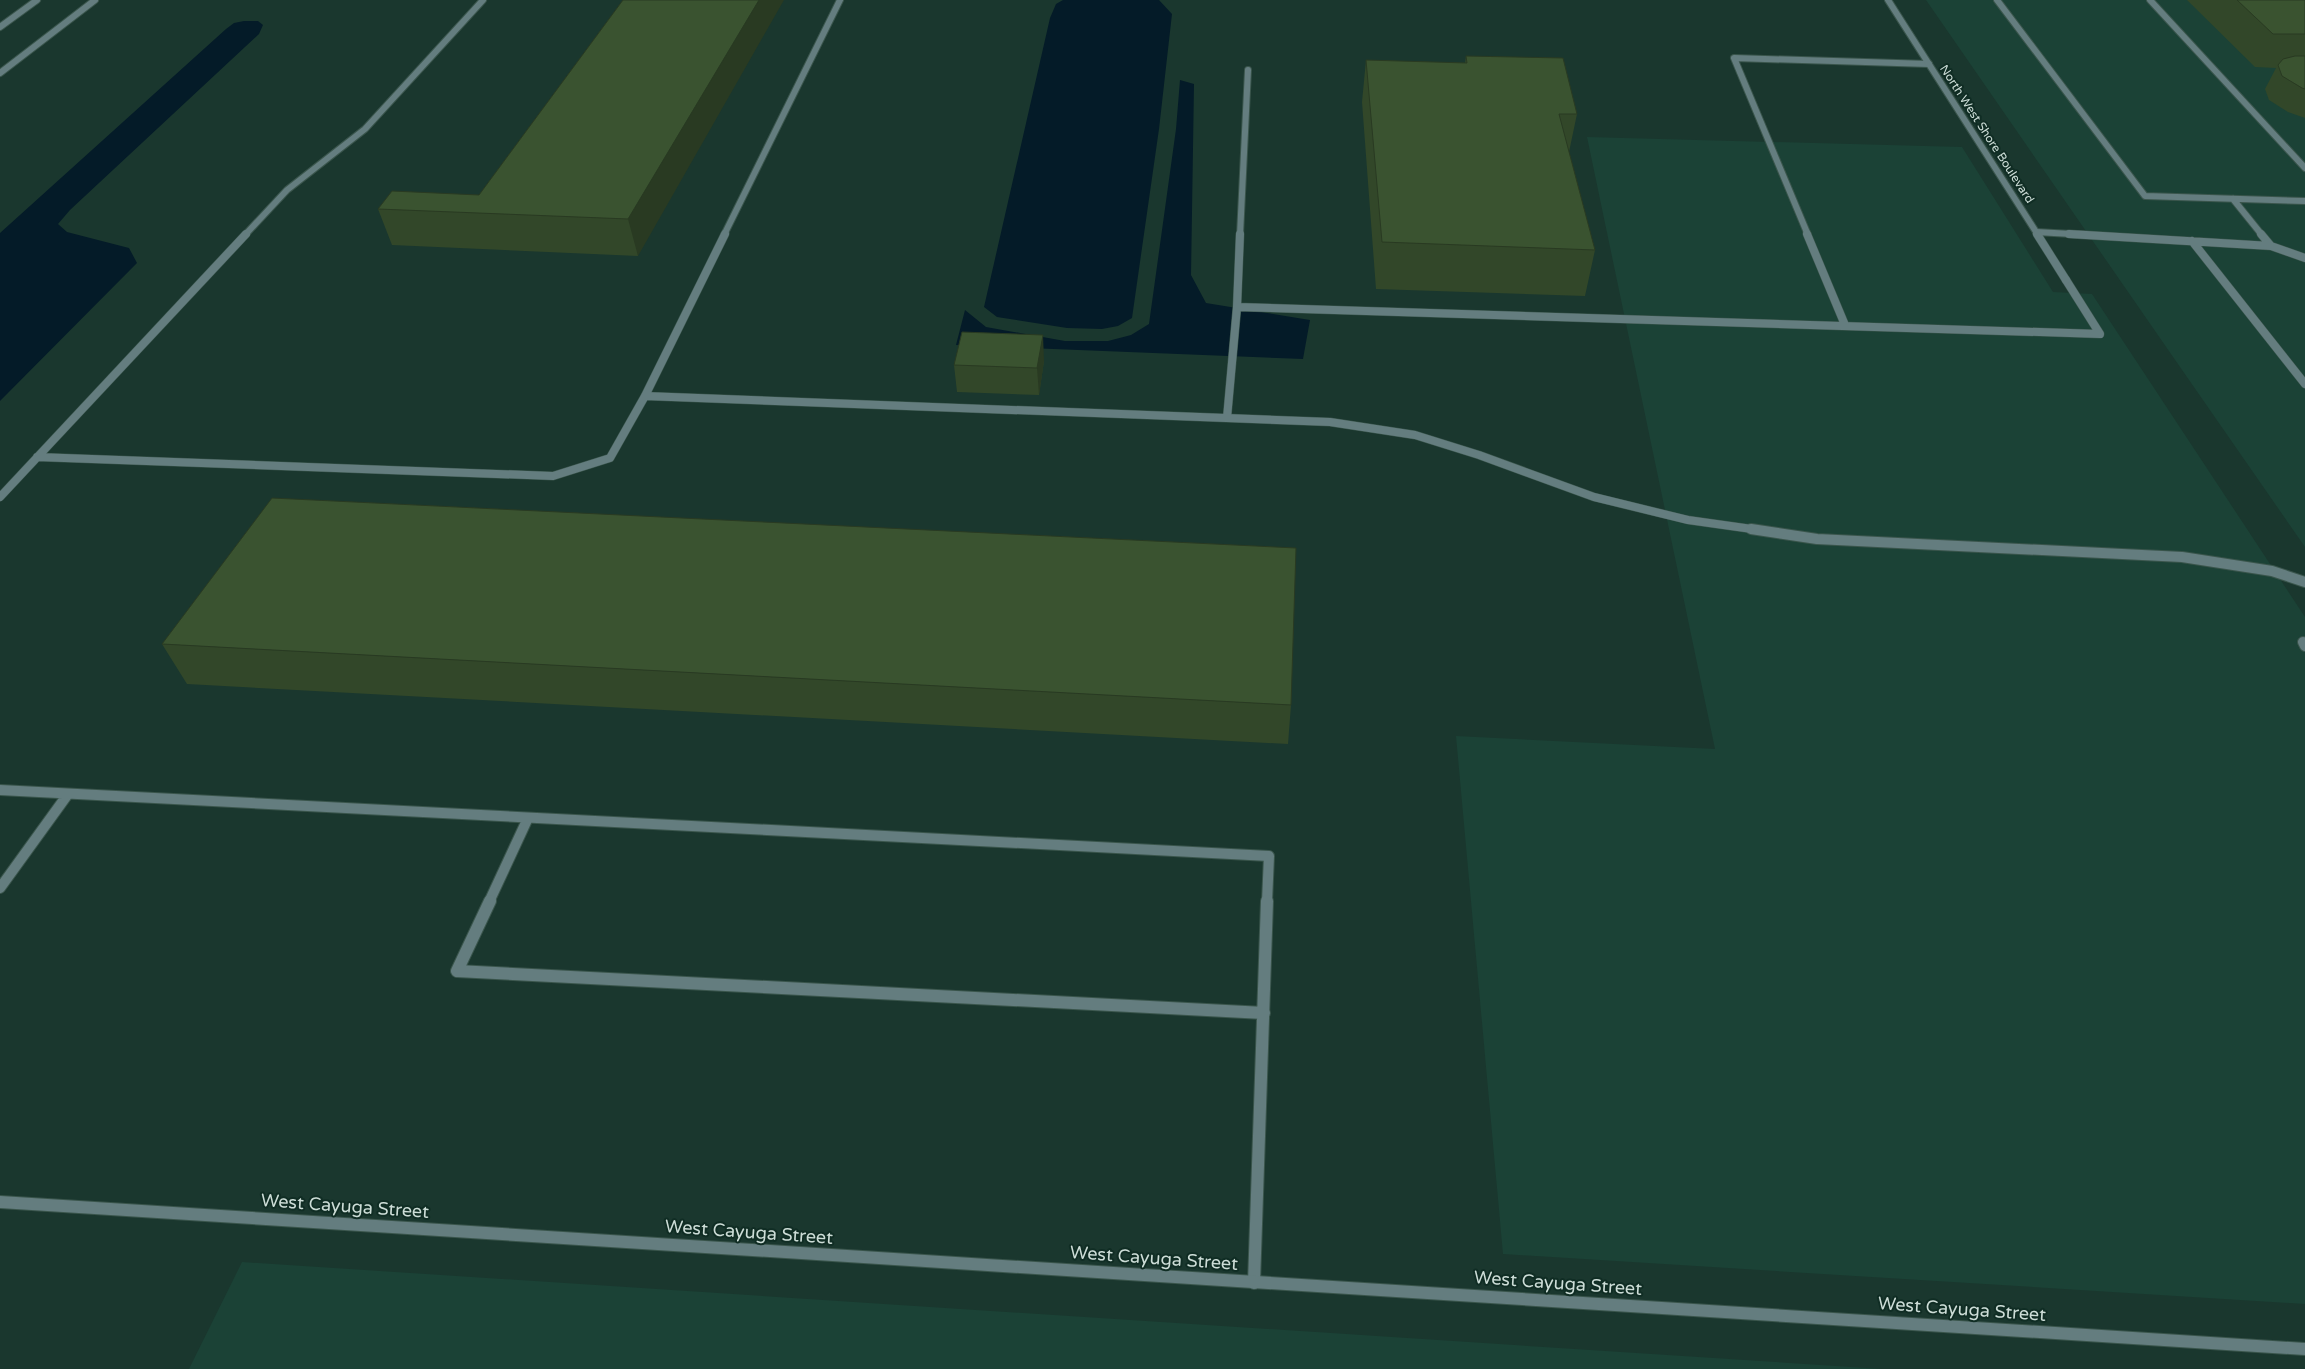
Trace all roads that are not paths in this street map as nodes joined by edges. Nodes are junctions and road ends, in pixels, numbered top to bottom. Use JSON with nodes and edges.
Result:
{"nodes":[{"id":1,"x":37,"y":0,"type":"edge"},
{"id":2,"x":95,"y":0,"type":"edge"},
{"id":3,"x":483,"y":0,"type":"edge"},
{"id":4,"x":840,"y":0,"type":"edge"},
{"id":5,"x":1888,"y":0,"type":"edge"},
{"id":6,"x":1997,"y":0,"type":"edge"},
{"id":7,"x":2150,"y":0,"type":"edge"},
{"id":8,"x":0,"y":27,"type":"edge"},
{"id":9,"x":1929,"y":64,"type":"junction"},
{"id":10,"x":1248,"y":70,"type":"dead end"},
{"id":11,"x":0,"y":73,"type":"edge"},
{"id":12,"x":2305,"y":168,"type":"edge"},
{"id":13,"x":2233,"y":199,"type":"junction"},
{"id":14,"x":2305,"y":201,"type":"edge"},
{"id":15,"x":2036,"y":232,"type":"junction"},
{"id":16,"x":2192,"y":241,"type":"junction"},
{"id":17,"x":2271,"y":246,"type":"junction"},
{"id":18,"x":2305,"y":258,"type":"edge"},
{"id":19,"x":1236,"y":307,"type":"junction"},
{"id":20,"x":1845,"y":325,"type":"junction"},
{"id":21,"x":2305,"y":384,"type":"edge"},
{"id":22,"x":645,"y":396,"type":"junction"},
{"id":23,"x":1227,"y":418,"type":"junction"},
{"id":24,"x":37,"y":457,"type":"junction"},
{"id":25,"x":0,"y":497,"type":"edge"},
{"id":26,"x":2305,"y":582,"type":"edge"},
{"id":27,"x":0,"y":790,"type":"edge"},
{"id":28,"x":68,"y":794,"type":"junction"},
{"id":29,"x":528,"y":818,"type":"junction"},
{"id":30,"x":0,"y":888,"type":"edge"},
{"id":31,"x":1264,"y":1013,"type":"junction"},
{"id":32,"x":0,"y":1202,"type":"edge"},
{"id":33,"x":1254,"y":1283,"type":"junction"},
{"id":34,"x":2305,"y":1349,"type":"edge"}],
"edges":[{"from":1,"to":8,"type":"street"},
{"from":2,"to":11,"type":"street"},
{"from":3,"to":24,"type":"street"},
{"from":4,"to":22,"type":"street"},
{"from":5,"to":9,"type":"street","name":"North West Shore Boulevard"},
{"from":6,"to":13,"type":"street"},
{"from":7,"to":12,"type":"street"},
{"from":9,"to":15,"type":"street","name":"North West Shore Boulevard"},
{"from":9,"to":20,"type":"street"},
{"from":10,"to":19,"type":"street"},
{"from":13,"to":14,"type":"street"},
{"from":13,"to":17,"type":"street"},
{"from":15,"to":16,"type":"street"},
{"from":15,"to":20,"type":"street","name":"North West Shore Boulevard"},
{"from":16,"to":17,"type":"street"},
{"from":16,"to":21,"type":"street"},
{"from":17,"to":18,"type":"street"},
{"from":19,"to":20,"type":"street"},
{"from":19,"to":23,"type":"street"},
{"from":22,"to":23,"type":"street"},
{"from":22,"to":24,"type":"street"},
{"from":23,"to":26,"type":"street"},
{"from":24,"to":25,"type":"street"},
{"from":27,"to":28,"type":"street"},
{"from":28,"to":29,"type":"street"},
{"from":28,"to":30,"type":"street"},
{"from":29,"to":31,"type":"street"},
{"from":29,"to":31,"type":"street"},
{"from":31,"to":33,"type":"street"},
{"from":32,"to":33,"type":"street","name":"West Cayuga Street"},
{"from":33,"to":34,"type":"street","name":"West Cayuga Street"}]}
